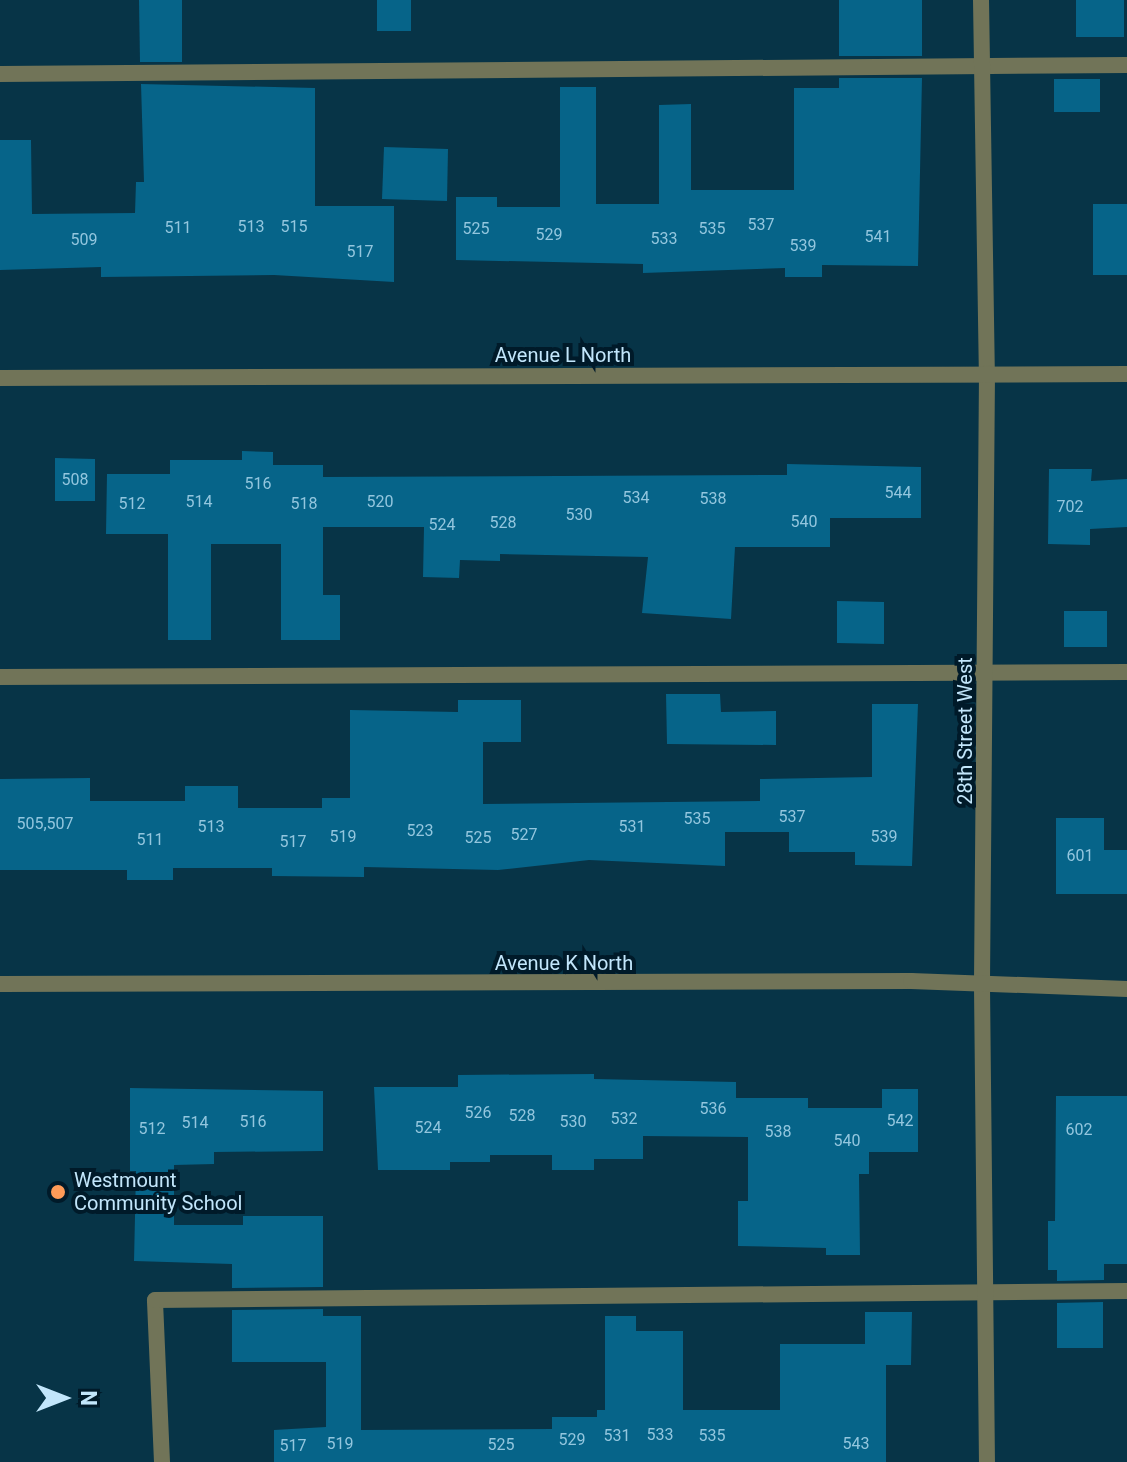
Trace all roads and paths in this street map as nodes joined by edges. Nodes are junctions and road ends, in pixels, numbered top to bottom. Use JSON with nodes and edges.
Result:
{"nodes":[{"id":1,"x":981,"y":0,"type":"edge"},
{"id":2,"x":981,"y":65,"type":"junction"},
{"id":3,"x":1127,"y":65,"type":"edge"},
{"id":4,"x":0,"y":74,"type":"edge"},
{"id":5,"x":987,"y":373,"type":"junction"},
{"id":6,"x":1127,"y":374,"type":"edge"},
{"id":7,"x":0,"y":378,"type":"edge"},
{"id":8,"x":985,"y":672,"type":"junction"},
{"id":9,"x":1127,"y":672,"type":"edge"},
{"id":10,"x":0,"y":677,"type":"edge"},
{"id":11,"x":0,"y":984,"type":"edge"},
{"id":12,"x":982,"y":987,"type":"junction"},
{"id":13,"x":1127,"y":989,"type":"edge"},
{"id":14,"x":987,"y":1290,"type":"junction"},
{"id":15,"x":1127,"y":1291,"type":"edge"},
{"id":16,"x":162,"y":1462,"type":"edge"},
{"id":17,"x":987,"y":1462,"type":"edge"}],
"edges":[{"from":1,"to":2,"type":"street","name":"28th Street West"},
{"from":2,"to":3,"type":"street"},
{"from":2,"to":4,"type":"street"},
{"from":2,"to":5,"type":"street","name":"28th Street West"},
{"from":5,"to":6,"type":"street","name":"Avenue L North"},
{"from":5,"to":7,"type":"street","name":"Avenue L North"},
{"from":5,"to":8,"type":"street","name":"28th Street West"},
{"from":8,"to":9,"type":"street"},
{"from":8,"to":10,"type":"street"},
{"from":8,"to":12,"type":"street","name":"28th Street West"},
{"from":11,"to":12,"type":"street","name":"Avenue K North"},
{"from":12,"to":13,"type":"street","name":"Avenue K North"},
{"from":12,"to":14,"type":"street","name":"28th Street West"},
{"from":14,"to":15,"type":"street"},
{"from":14,"to":16,"type":"street"},
{"from":14,"to":17,"type":"street","name":"28th Street West"}]}
